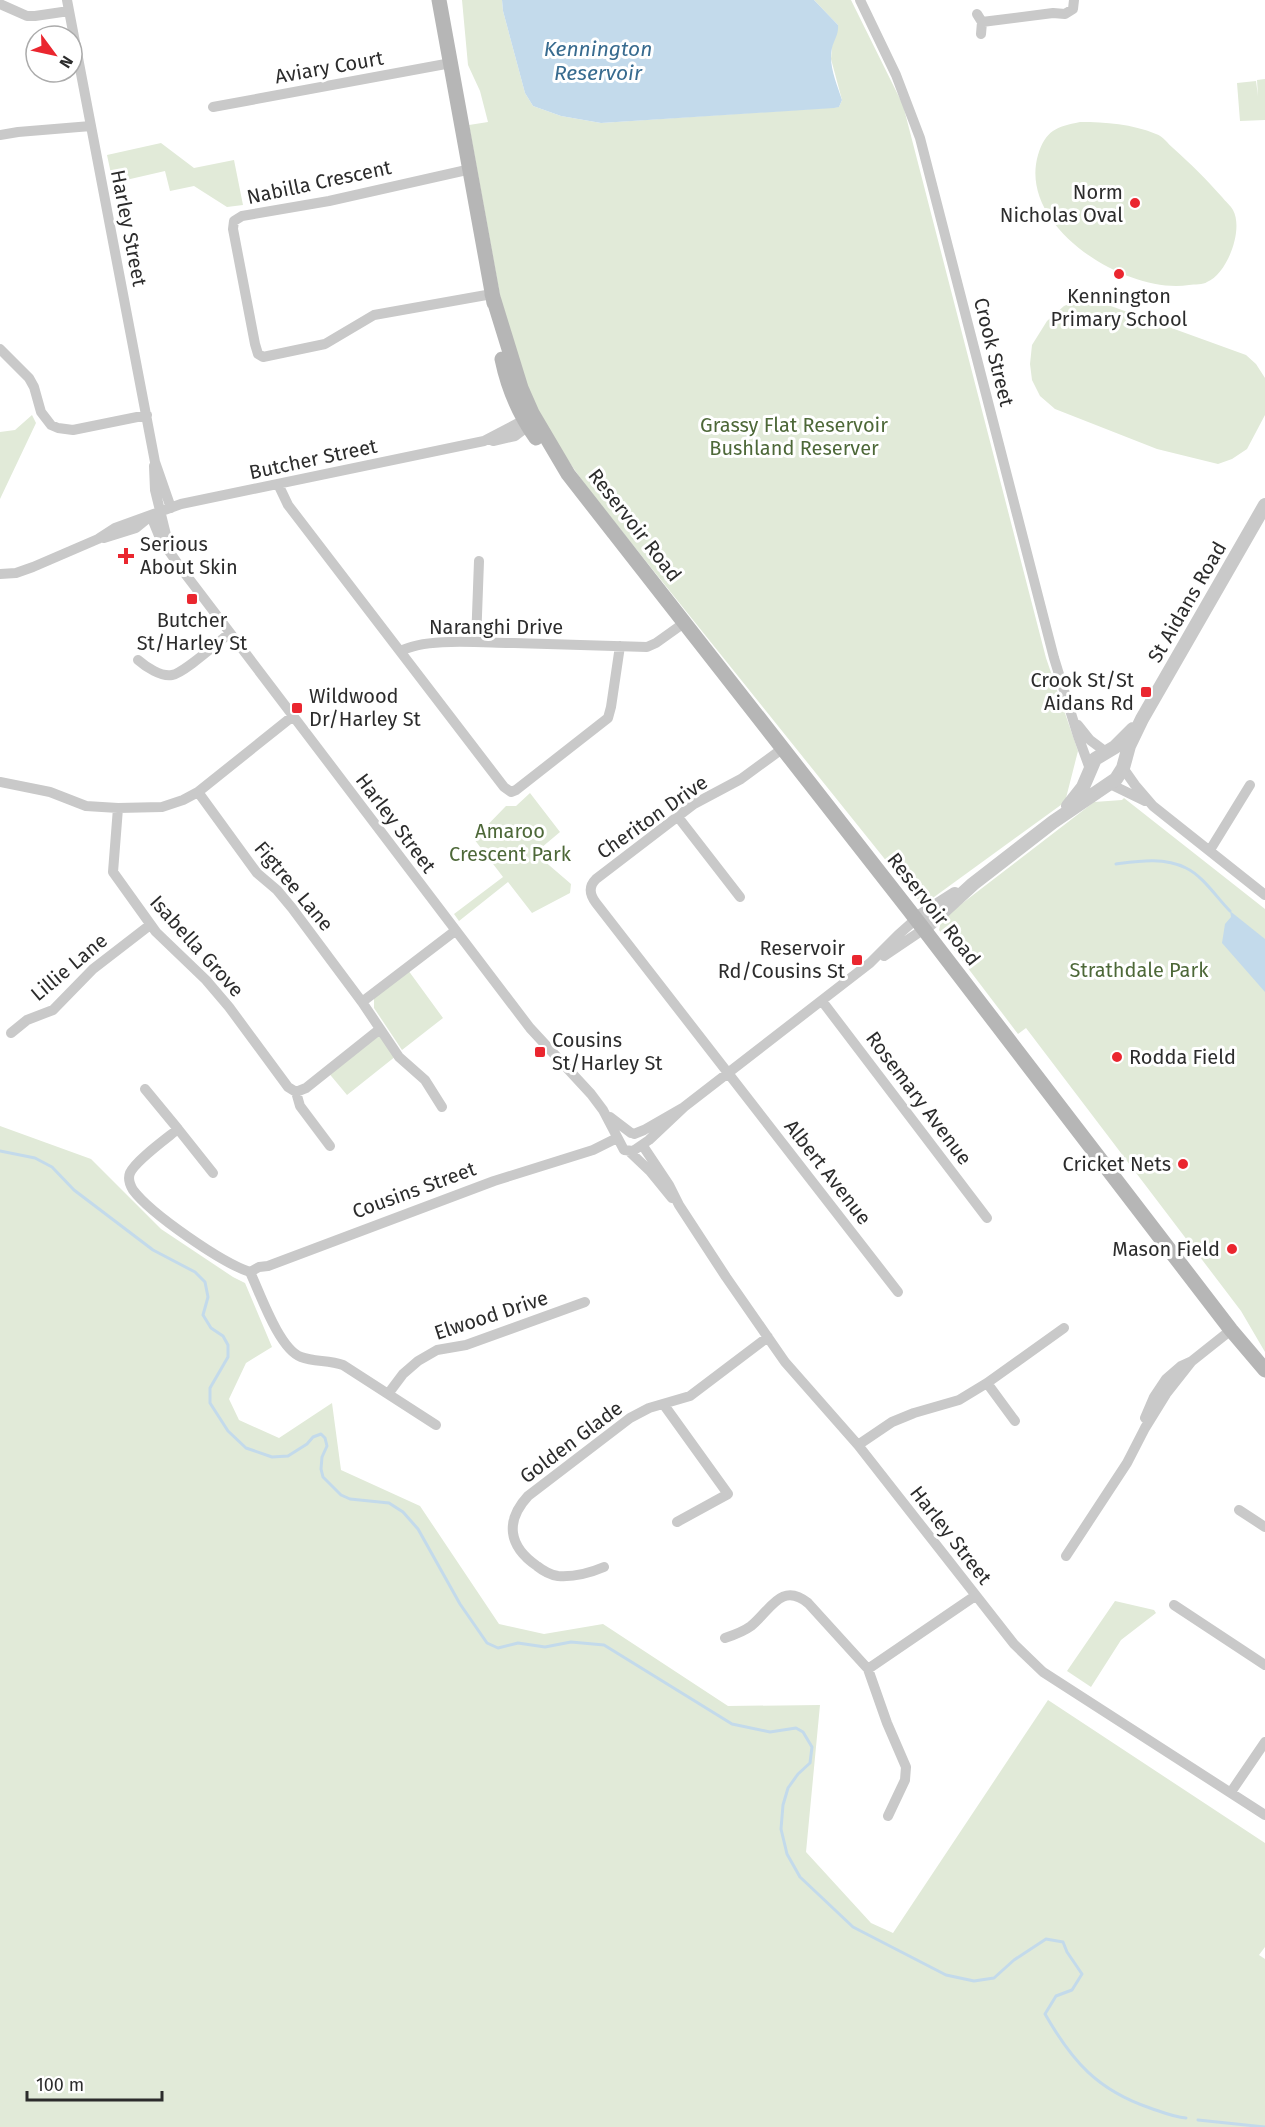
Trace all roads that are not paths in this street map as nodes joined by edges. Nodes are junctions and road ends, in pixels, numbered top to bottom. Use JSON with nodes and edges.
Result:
{"nodes":[{"id":1,"x":439,"y":0,"type":"edge"},
{"id":2,"x":860,"y":0,"type":"edge"},
{"id":3,"x":1074,"y":0,"type":"edge"},
{"id":4,"x":0,"y":4,"type":"edge"},
{"id":5,"x":68,"y":6,"type":"edge"},
{"id":6,"x":980,"y":23,"type":"dead end"},
{"id":7,"x":451,"y":63,"type":"junction"},
{"id":8,"x":213,"y":107,"type":"dead end"},
{"id":9,"x":91,"y":126,"type":"junction"},
{"id":10,"x":0,"y":135,"type":"edge"},
{"id":11,"x":471,"y":169,"type":"junction"},
{"id":12,"x":492,"y":294,"type":"junction"},
{"id":13,"x":0,"y":349,"type":"edge"},
{"id":14,"x":147,"y":415,"type":"junction"},
{"id":15,"x":530,"y":422,"type":"junction"},
{"id":16,"x":278,"y":484,"type":"junction"},
{"id":17,"x":1265,"y":506,"type":"edge"},
{"id":18,"x":161,"y":512,"type":"junction"},
{"id":19,"x":479,"y":561,"type":"dead end"},
{"id":20,"x":0,"y":574,"type":"edge"},
{"id":21,"x":684,"y":623,"type":"junction"},
{"id":22,"x":230,"y":633,"type":"junction"},
{"id":23,"x":476,"y":642,"type":"junction"},
{"id":24,"x":620,"y":646,"type":"junction"},
{"id":25,"x":401,"y":651,"type":"junction"},
{"id":26,"x":138,"y":660,"type":"dead end"},
{"id":27,"x":293,"y":716,"type":"junction"},
{"id":28,"x":1142,"y":719,"type":"junction"},
{"id":29,"x":1074,"y":720,"type":"junction"},
{"id":30,"x":782,"y":749,"type":"junction"},
{"id":31,"x":1107,"y":752,"type":"junction"},
{"id":32,"x":1123,"y":767,"type":"junction"},
{"id":33,"x":1090,"y":770,"type":"junction"},
{"id":34,"x":0,"y":782,"type":"edge"},
{"id":35,"x":1109,"y":784,"type":"junction"},
{"id":36,"x":1251,"y":785,"type":"dead end"},
{"id":37,"x":198,"y":792,"type":"junction"},
{"id":38,"x":1153,"y":806,"type":"junction"},
{"id":39,"x":118,"y":808,"type":"junction"},
{"id":40,"x":678,"y":817,"type":"junction"},
{"id":41,"x":1053,"y":822,"type":"junction"},
{"id":42,"x":1210,"y":850,"type":"junction"},
{"id":43,"x":1265,"y":895,"type":"edge"},
{"id":44,"x":740,"y":897,"type":"dead end"},
{"id":45,"x":920,"y":924,"type":"junction"},
{"id":46,"x":150,"y":925,"type":"junction"},
{"id":47,"x":455,"y":931,"type":"junction"},
{"id":48,"x":822,"y":1001,"type":"junction"},
{"id":49,"x":362,"y":1002,"type":"junction"},
{"id":50,"x":380,"y":1029,"type":"junction"},
{"id":51,"x":11,"y":1033,"type":"dead end"},
{"id":52,"x":729,"y":1073,"type":"junction"},
{"id":53,"x":145,"y":1089,"type":"dead end"},
{"id":54,"x":296,"y":1092,"type":"junction"},
{"id":55,"x":442,"y":1107,"type":"dead end"},
{"id":56,"x":684,"y":1107,"type":"junction"},
{"id":57,"x":603,"y":1110,"type":"junction"},
{"id":58,"x":178,"y":1129,"type":"junction"},
{"id":59,"x":632,"y":1133,"type":"junction"},
{"id":60,"x":617,"y":1137,"type":"junction"},
{"id":61,"x":643,"y":1145,"type":"junction"},
{"id":62,"x":330,"y":1146,"type":"dead end"},
{"id":63,"x":593,"y":1150,"type":"junction"},
{"id":64,"x":628,"y":1151,"type":"junction"},
{"id":65,"x":213,"y":1173,"type":"dead end"},
{"id":66,"x":679,"y":1205,"type":"junction"},
{"id":67,"x":987,"y":1218,"type":"dead end"},
{"id":68,"x":250,"y":1272,"type":"junction"},
{"id":69,"x":898,"y":1292,"type":"dead end"},
{"id":70,"x":585,"y":1302,"type":"dead end"},
{"id":71,"x":1064,"y":1328,"type":"dead end"},
{"id":72,"x":1231,"y":1330,"type":"junction"},
{"id":73,"x":768,"y":1337,"type":"junction"},
{"id":74,"x":1265,"y":1370,"type":"edge"},
{"id":75,"x":987,"y":1383,"type":"junction"},
{"id":76,"x":388,"y":1394,"type":"junction"},
{"id":77,"x":664,"y":1405,"type":"junction"},
{"id":78,"x":1015,"y":1421,"type":"dead end"},
{"id":79,"x":436,"y":1425,"type":"dead end"},
{"id":80,"x":858,"y":1445,"type":"junction"},
{"id":81,"x":1239,"y":1510,"type":"dead end"},
{"id":82,"x":677,"y":1522,"type":"dead end"},
{"id":83,"x":1265,"y":1527,"type":"edge"},
{"id":84,"x":1066,"y":1556,"type":"dead end"},
{"id":85,"x":604,"y":1567,"type":"dead end"},
{"id":86,"x":975,"y":1596,"type":"junction"},
{"id":87,"x":1174,"y":1605,"type":"dead end"},
{"id":88,"x":725,"y":1638,"type":"dead end"},
{"id":89,"x":1265,"y":1665,"type":"edge"},
{"id":90,"x":868,"y":1669,"type":"junction"},
{"id":91,"x":1265,"y":1742,"type":"edge"},
{"id":92,"x":1231,"y":1792,"type":"junction"},
{"id":93,"x":1265,"y":1815,"type":"edge"},
{"id":94,"x":888,"y":1816,"type":"dead end"}],
"edges":[{"from":1,"to":7,"type":"main road","name":"Reservoir Road"},
{"from":2,"to":29,"type":"street","name":"Crook Street"},
{"from":3,"to":6,"type":"street"},
{"from":4,"to":5,"type":"street"},
{"from":5,"to":9,"type":"street","name":"Harley Street"},
{"from":7,"to":8,"type":"street","name":"Aviary Court"},
{"from":7,"to":11,"type":"main road","name":"Reservoir Road"},
{"from":9,"to":10,"type":"street"},
{"from":9,"to":14,"type":"street","name":"Harley Street"},
{"from":11,"to":12,"type":"main road","name":"Reservoir Road"},
{"from":11,"to":12,"type":"street","name":"Nabilla Crescent"},
{"from":12,"to":15,"type":"main road","name":"Reservoir Road"},
{"from":13,"to":14,"type":"street"},
{"from":14,"to":18,"type":"street","name":"Harley Street"},
{"from":15,"to":16,"type":"street","name":"Butcher Street"},
{"from":15,"to":21,"type":"main road","name":"Reservoir Road"},
{"from":16,"to":18,"type":"street","name":"Butcher Street"},
{"from":16,"to":25,"type":"street"},
{"from":17,"to":28,"type":"street","name":"St Aidans Road"},
{"from":18,"to":20,"type":"street","name":"Butcher Street"},
{"from":18,"to":22,"type":"street","name":"Harley Street"},
{"from":19,"to":23,"type":"street"},
{"from":21,"to":24,"type":"street","name":"Naranghi Drive"},
{"from":21,"to":30,"type":"main road","name":"Reservoir Road"},
{"from":22,"to":26,"type":"street"},
{"from":22,"to":27,"type":"street","name":"Harley Street"},
{"from":23,"to":24,"type":"street","name":"Naranghi Drive"},
{"from":23,"to":25,"type":"street","name":"Naranghi Drive"},
{"from":24,"to":25,"type":"street"},
{"from":27,"to":37,"type":"street"},
{"from":27,"to":47,"type":"street","name":"Harley Street"},
{"from":28,"to":31,"type":"street","name":"St Aidans Road"},
{"from":28,"to":32,"type":"street","name":"St Aidans Road"},
{"from":29,"to":31,"type":"street","name":"Crook Street"},
{"from":29,"to":33,"type":"street","name":"Crook Street"},
{"from":30,"to":40,"type":"street","name":"Cheriton Drive"},
{"from":30,"to":45,"type":"main road","name":"Reservoir Road"},
{"from":31,"to":32,"type":"street"},
{"from":31,"to":33,"type":"street"},
{"from":32,"to":35,"type":"street"},
{"from":32,"to":38,"type":"street"},
{"from":33,"to":35,"type":"street"},
{"from":33,"to":41,"type":"street"},
{"from":34,"to":39,"type":"street"},
{"from":35,"to":38,"type":"street"},
{"from":35,"to":41,"type":"street"},
{"from":36,"to":42,"type":"street"},
{"from":37,"to":39,"type":"street"},
{"from":37,"to":49,"type":"street","name":"Figtree Lane"},
{"from":38,"to":42,"type":"street"},
{"from":39,"to":46,"type":"street","name":"Isabella Grove"},
{"from":40,"to":44,"type":"street"},
{"from":40,"to":52,"type":"street","name":"Cheriton Drive"},
{"from":41,"to":45,"type":"street"},
{"from":42,"to":43,"type":"street"},
{"from":45,"to":48,"type":"street"},
{"from":45,"to":72,"type":"main road","name":"Reservoir Road"},
{"from":46,"to":51,"type":"street","name":"Lillie Lane"},
{"from":46,"to":54,"type":"street","name":"Isabella Grove"},
{"from":47,"to":49,"type":"street"},
{"from":47,"to":57,"type":"street","name":"Harley Street"},
{"from":48,"to":52,"type":"street"},
{"from":48,"to":67,"type":"street","name":"Rosemary Avenue"},
{"from":49,"to":50,"type":"street","name":"Figtree Lane"},
{"from":50,"to":54,"type":"street"},
{"from":50,"to":55,"type":"street","name":"Figtree Lane"},
{"from":52,"to":56,"type":"street"},
{"from":52,"to":69,"type":"street","name":"Albert Avenue"},
{"from":53,"to":58,"type":"street"},
{"from":54,"to":62,"type":"street","name":"Isabella Grove"},
{"from":56,"to":59,"type":"street"},
{"from":56,"to":61,"type":"street"},
{"from":57,"to":59,"type":"street","name":"Harley Street"},
{"from":57,"to":60,"type":"street","name":"Harley Street"},
{"from":58,"to":65,"type":"street"},
{"from":58,"to":68,"type":"street"},
{"from":59,"to":60,"type":"street","name":"Cousins Street"},
{"from":59,"to":61,"type":"street","name":"Harley Street"},
{"from":60,"to":63,"type":"street","name":"Cousins Street"},
{"from":60,"to":64,"type":"street","name":"Harley Street"},
{"from":61,"to":64,"type":"street"},
{"from":61,"to":66,"type":"street","name":"Harley Street"},
{"from":63,"to":64,"type":"street","name":"Cousins Street"},
{"from":63,"to":68,"type":"street","name":"Cousins Street"},
{"from":64,"to":66,"type":"street","name":"Harley Street"},
{"from":66,"to":73,"type":"street","name":"Harley Street"},
{"from":68,"to":76,"type":"street"},
{"from":70,"to":76,"type":"street","name":"Elwood Drive"},
{"from":71,"to":75,"type":"street"},
{"from":72,"to":74,"type":"main road","name":"Reservoir Road"},
{"from":72,"to":84,"type":"street"},
{"from":73,"to":77,"type":"street","name":"Golden Glade"},
{"from":73,"to":80,"type":"street","name":"Harley Street"},
{"from":75,"to":78,"type":"street"},
{"from":75,"to":80,"type":"street"},
{"from":76,"to":79,"type":"street"},
{"from":77,"to":82,"type":"street"},
{"from":77,"to":85,"type":"street","name":"Golden Glade"},
{"from":80,"to":86,"type":"street","name":"Harley Street"},
{"from":81,"to":83,"type":"street"},
{"from":86,"to":90,"type":"street"},
{"from":86,"to":92,"type":"street","name":"Harley Street"},
{"from":87,"to":89,"type":"street"},
{"from":88,"to":90,"type":"street"},
{"from":90,"to":94,"type":"street"},
{"from":91,"to":92,"type":"street"},
{"from":92,"to":93,"type":"street","name":"Harley Street"}]}
